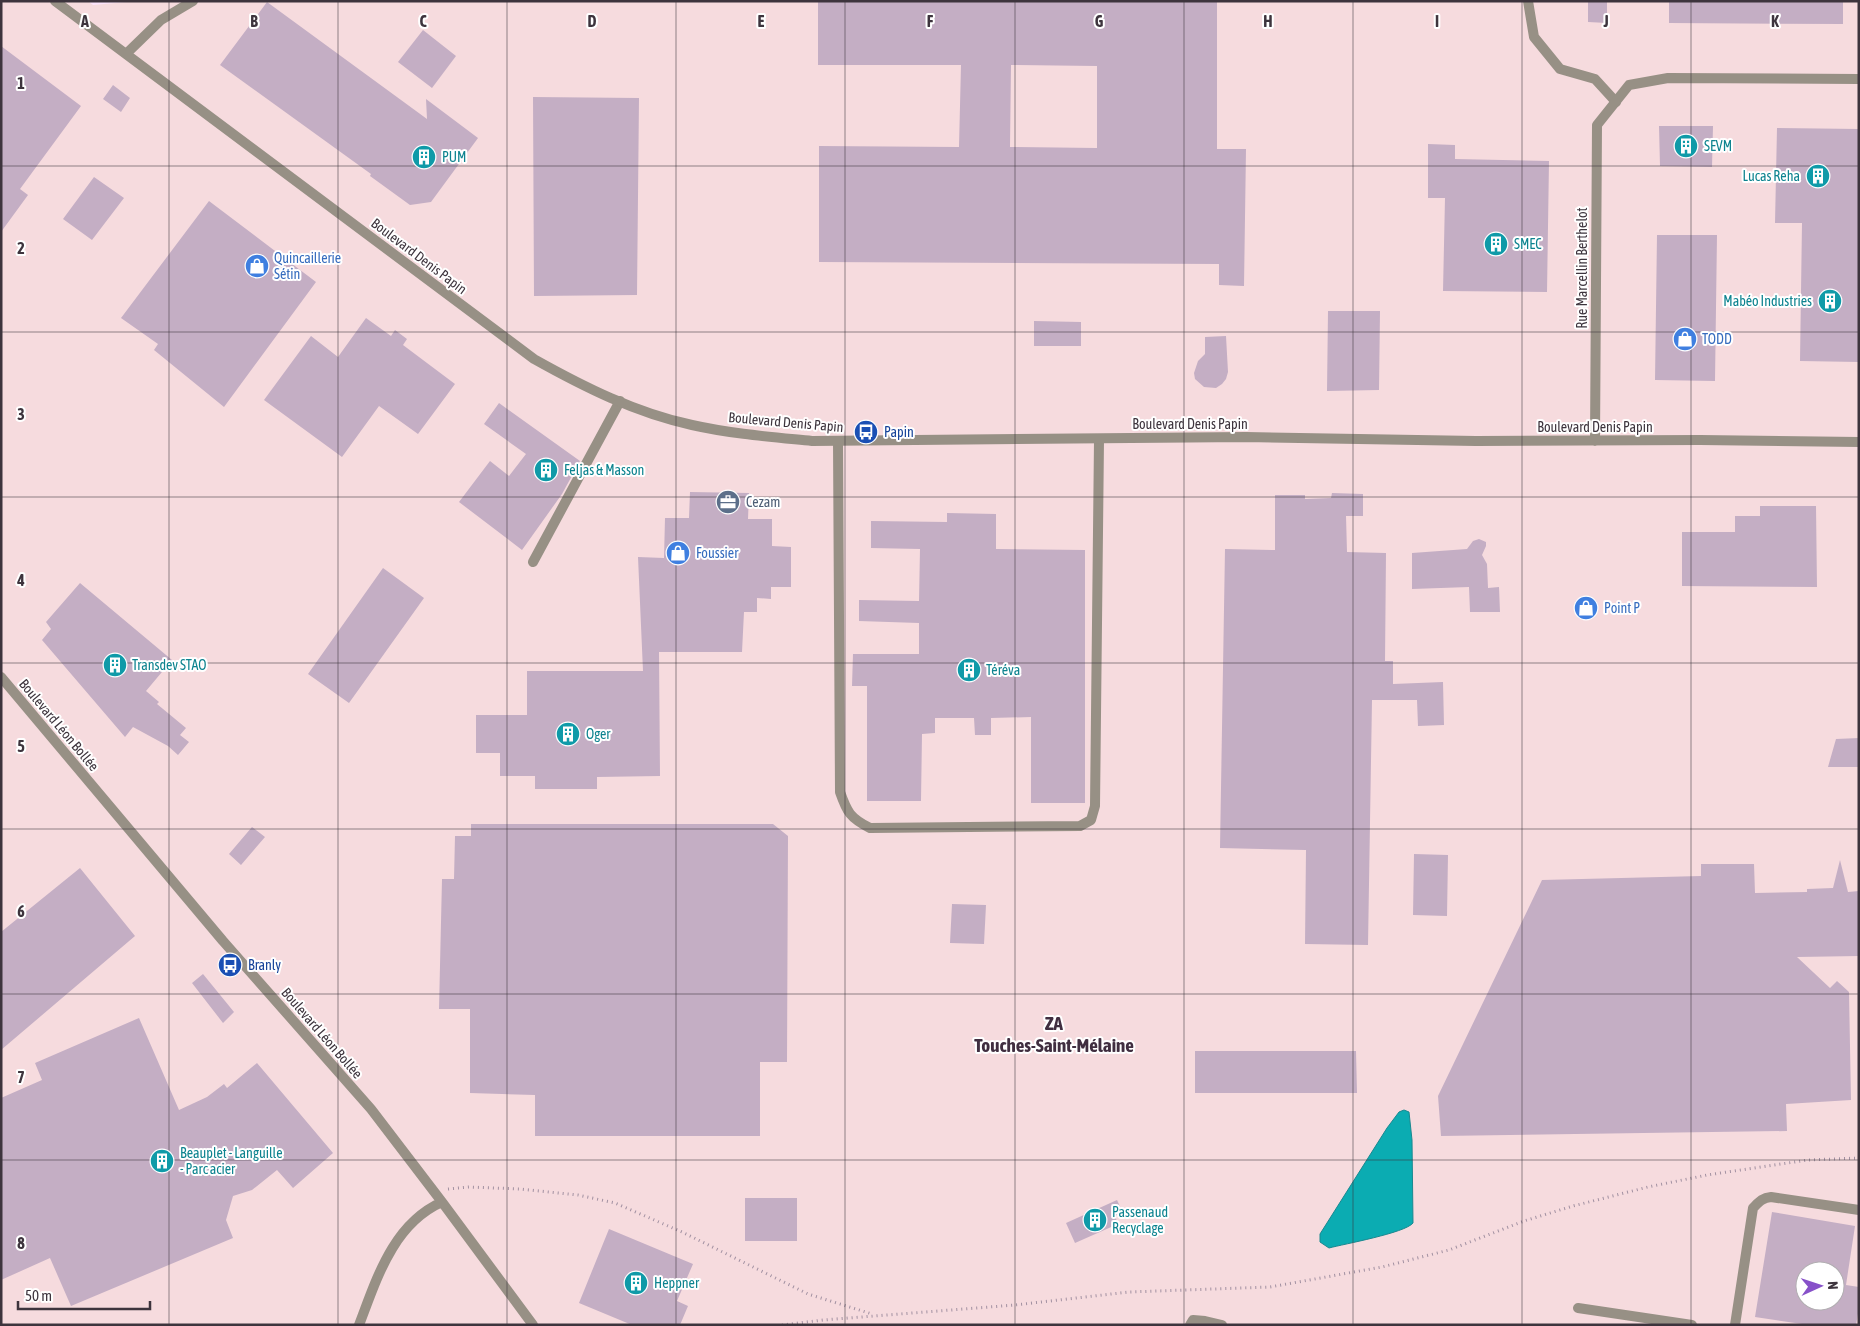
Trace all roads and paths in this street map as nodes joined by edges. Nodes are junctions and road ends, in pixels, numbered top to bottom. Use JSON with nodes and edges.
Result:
{"nodes":[{"id":1,"x":55,"y":1,"type":"edge"},
{"id":2,"x":193,"y":1,"type":"edge"},
{"id":3,"x":1528,"y":1,"type":"edge"},
{"id":4,"x":126,"y":54,"type":"junction"},
{"id":5,"x":1859,"y":78,"type":"edge"},
{"id":6,"x":1616,"y":102,"type":"junction"},
{"id":7,"x":620,"y":401,"type":"junction"},
{"id":8,"x":1099,"y":440,"type":"junction"},
{"id":9,"x":838,"y":441,"type":"junction"},
{"id":10,"x":1596,"y":441,"type":"junction"},
{"id":11,"x":1859,"y":442,"type":"edge"},
{"id":12,"x":533,"y":562,"type":"dead end"},
{"id":13,"x":1,"y":677,"type":"edge"},
{"id":14,"x":1859,"y":1158,"type":"edge"},
{"id":15,"x":433,"y":1190,"type":"junction"},
{"id":16,"x":442,"y":1202,"type":"junction"},
{"id":17,"x":1859,"y":1210,"type":"edge"},
{"id":18,"x":1578,"y":1308,"type":"dead end"},
{"id":19,"x":875,"y":1316,"type":"junction"},
{"id":20,"x":359,"y":1325,"type":"edge"},
{"id":21,"x":533,"y":1325,"type":"edge"},
{"id":22,"x":782,"y":1325,"type":"edge"},
{"id":23,"x":1190,"y":1325,"type":"edge"},
{"id":24,"x":1222,"y":1325,"type":"edge"},
{"id":25,"x":1692,"y":1325,"type":"edge"},
{"id":26,"x":1735,"y":1325,"type":"edge"}],
"edges":[{"from":1,"to":4,"type":"street","name":"Boulevard Denis Papin"},
{"from":2,"to":4,"type":"street"},
{"from":3,"to":6,"type":"street"},
{"from":4,"to":7,"type":"street","name":"Boulevard Denis Papin"},
{"from":5,"to":6,"type":"street","name":"Rue Marcellin Berthelot"},
{"from":6,"to":10,"type":"street","name":"Rue Marcellin Berthelot"},
{"from":7,"to":9,"type":"street","name":"Boulevard Denis Papin"},
{"from":7,"to":12,"type":"street"},
{"from":8,"to":9,"type":"street","name":"Boulevard Denis Papin"},
{"from":8,"to":9,"type":"street"},
{"from":8,"to":10,"type":"street","name":"Boulevard Denis Papin"},
{"from":10,"to":11,"type":"street","name":"Boulevard Denis Papin"},
{"from":13,"to":15,"type":"street","name":"Boulevard Léon Bollée"},
{"from":14,"to":19,"type":"path"},
{"from":15,"to":16,"type":"street","name":"Boulevard Léon Bollée"},
{"from":15,"to":19,"type":"path"},
{"from":16,"to":20,"type":"street"},
{"from":16,"to":21,"type":"street","name":"Boulevard Léon Bollée"},
{"from":17,"to":26,"type":"street"},
{"from":18,"to":25,"type":"street"},
{"from":19,"to":22,"type":"path"},
{"from":23,"to":24,"type":"street"}]}
